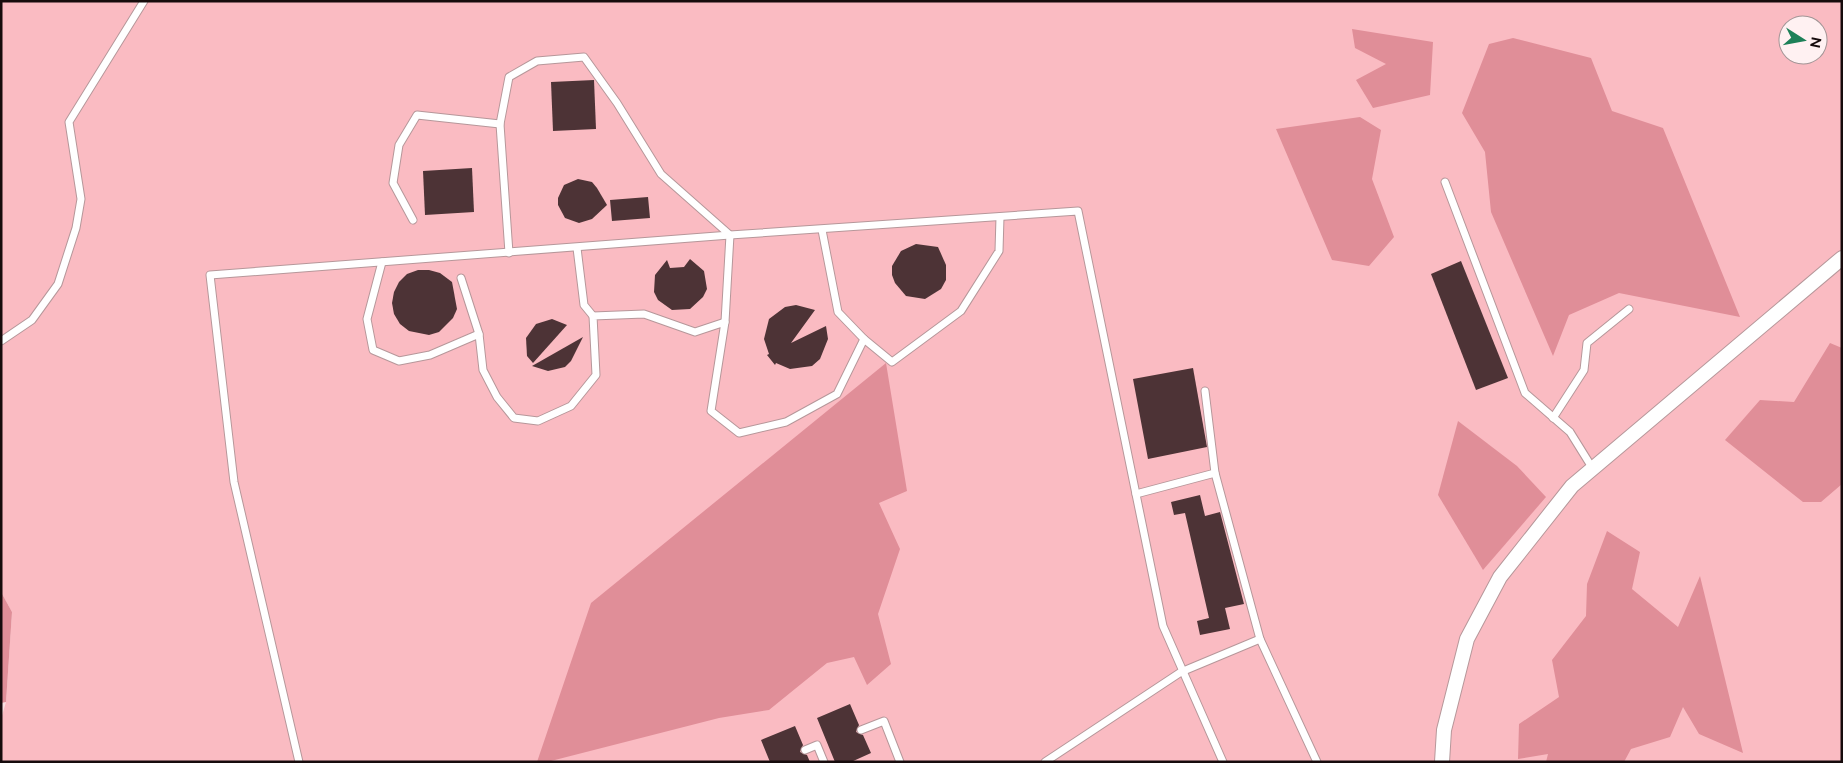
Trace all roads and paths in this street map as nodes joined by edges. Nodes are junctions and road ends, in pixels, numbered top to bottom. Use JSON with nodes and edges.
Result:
{"nodes":[{"id":1,"x":144,"y":1,"type":"edge"},
{"id":2,"x":500,"y":124,"type":"junction"},
{"id":3,"x":1445,"y":182,"type":"dead end"},
{"id":4,"x":1000,"y":217,"type":"junction"},
{"id":5,"x":413,"y":220,"type":"dead end"},
{"id":6,"x":822,"y":230,"type":"junction"},
{"id":7,"x":730,"y":234,"type":"junction"},
{"id":8,"x":577,"y":248,"type":"junction"},
{"id":9,"x":509,"y":253,"type":"junction"},
{"id":10,"x":1842,"y":258,"type":"edge"},
{"id":11,"x":382,"y":262,"type":"junction"},
{"id":12,"x":461,"y":278,"type":"dead end"},
{"id":13,"x":1629,"y":308,"type":"dead end"},
{"id":14,"x":593,"y":316,"type":"junction"},
{"id":15,"x":725,"y":322,"type":"junction"},
{"id":16,"x":479,"y":334,"type":"junction"},
{"id":17,"x":864,"y":339,"type":"junction"},
{"id":18,"x":1,"y":341,"type":"edge"},
{"id":19,"x":1205,"y":391,"type":"dead end"},
{"id":20,"x":1553,"y":418,"type":"junction"},
{"id":21,"x":1593,"y":469,"type":"junction"},
{"id":22,"x":1215,"y":473,"type":"junction"},
{"id":23,"x":1136,"y":494,"type":"junction"},
{"id":24,"x":1260,"y":640,"type":"junction"},
{"id":25,"x":1182,"y":672,"type":"junction"},
{"id":26,"x":861,"y":730,"type":"dead end"},
{"id":27,"x":805,"y":750,"type":"dead end"},
{"id":28,"x":299,"y":762,"type":"edge"},
{"id":29,"x":824,"y":762,"type":"edge"},
{"id":30,"x":900,"y":762,"type":"edge"},
{"id":31,"x":1046,"y":762,"type":"edge"},
{"id":32,"x":1222,"y":762,"type":"edge"},
{"id":33,"x":1317,"y":762,"type":"edge"},
{"id":34,"x":1442,"y":762,"type":"edge"}],
"edges":[{"from":1,"to":18,"type":"lane"},
{"from":2,"to":5,"type":"lane"},
{"from":2,"to":7,"type":"lane"},
{"from":2,"to":9,"type":"lane"},
{"from":3,"to":20,"type":"lane"},
{"from":4,"to":6,"type":"lane"},
{"from":4,"to":17,"type":"lane"},
{"from":4,"to":23,"type":"lane"},
{"from":6,"to":7,"type":"lane"},
{"from":6,"to":17,"type":"lane"},
{"from":7,"to":8,"type":"lane"},
{"from":7,"to":15,"type":"lane"},
{"from":8,"to":9,"type":"lane"},
{"from":8,"to":14,"type":"lane"},
{"from":9,"to":11,"type":"lane"},
{"from":10,"to":21,"type":"street"},
{"from":11,"to":16,"type":"lane"},
{"from":11,"to":28,"type":"lane"},
{"from":12,"to":16,"type":"lane"},
{"from":13,"to":20,"type":"lane"},
{"from":14,"to":15,"type":"lane"},
{"from":14,"to":16,"type":"lane"},
{"from":15,"to":17,"type":"lane"},
{"from":19,"to":22,"type":"lane"},
{"from":20,"to":21,"type":"lane"},
{"from":21,"to":34,"type":"street"},
{"from":22,"to":23,"type":"lane"},
{"from":22,"to":24,"type":"lane"},
{"from":23,"to":25,"type":"lane"},
{"from":24,"to":25,"type":"lane"},
{"from":24,"to":33,"type":"lane"},
{"from":25,"to":31,"type":"lane"},
{"from":25,"to":32,"type":"lane"},
{"from":26,"to":30,"type":"lane"},
{"from":27,"to":29,"type":"lane"}]}
